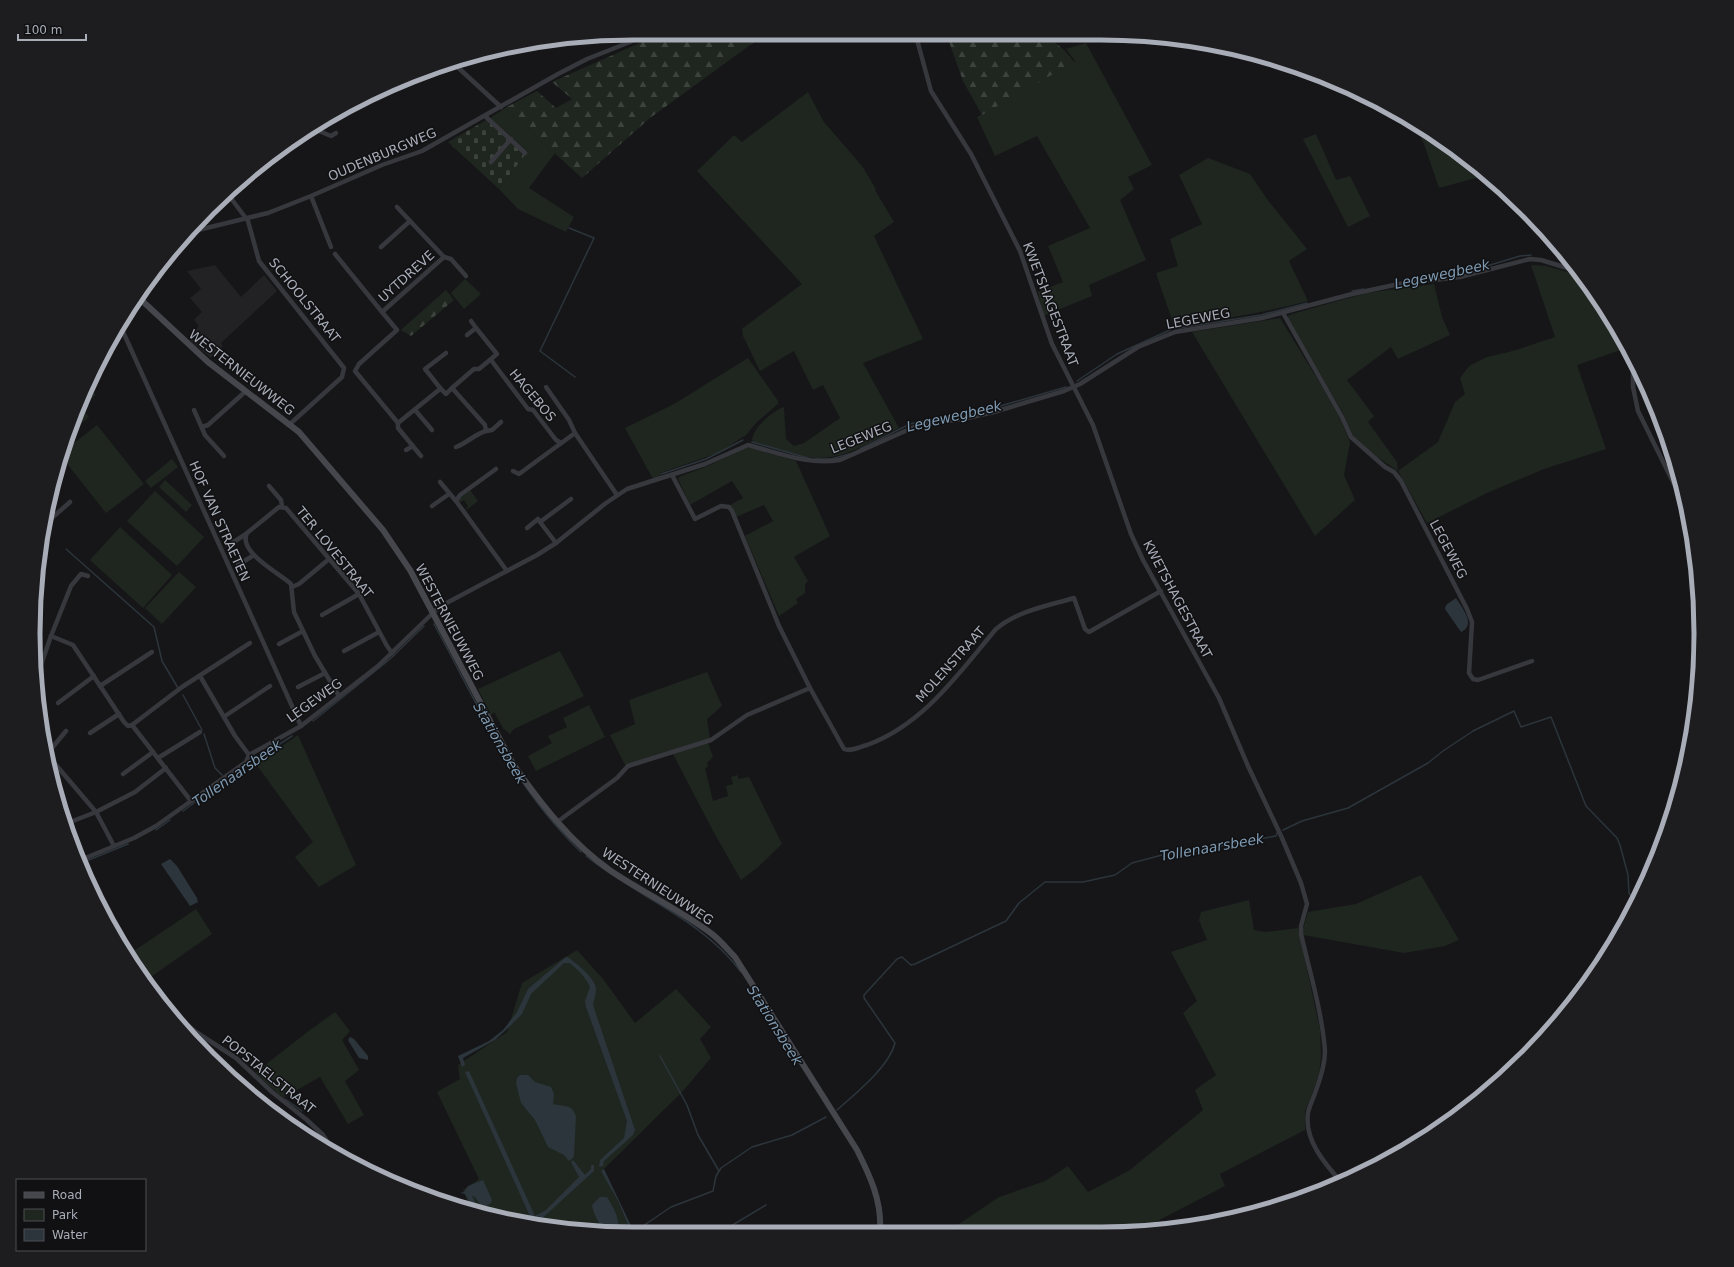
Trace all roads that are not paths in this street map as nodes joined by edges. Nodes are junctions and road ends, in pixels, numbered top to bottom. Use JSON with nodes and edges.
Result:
{"nodes":[{"id":1,"x":622,"y":40,"type":"edge"},
{"id":2,"x":635,"y":40,"type":"edge"},
{"id":3,"x":917,"y":40,"type":"edge"},
{"id":4,"x":624,"y":44,"type":"junction"},
{"id":5,"x":457,"y":67,"type":"edge"},
{"id":6,"x":501,"y":107,"type":"junction"},
{"id":7,"x":485,"y":116,"type":"junction"},
{"id":8,"x":319,"y":131,"type":"edge"},
{"id":9,"x":336,"y":132,"type":"dead end"},
{"id":10,"x":511,"y":140,"type":"junction"},
{"id":11,"x":525,"y":153,"type":"dead end"},
{"id":12,"x":491,"y":162,"type":"dead end"},
{"id":13,"x":311,"y":196,"type":"junction"},
{"id":14,"x":231,"y":198,"type":"edge"},
{"id":15,"x":398,"y":207,"type":"dead end"},
{"id":16,"x":246,"y":219,"type":"junction"},
{"id":17,"x":410,"y":221,"type":"junction"},
{"id":18,"x":198,"y":230,"type":"edge"},
{"id":19,"x":331,"y":247,"type":"dead end"},
{"id":20,"x":381,"y":247,"type":"dead end"},
{"id":21,"x":335,"y":254,"type":"dead end"},
{"id":22,"x":444,"y":257,"type":"junction"},
{"id":23,"x":1568,"y":268,"type":"edge"},
{"id":24,"x":466,"y":276,"type":"dead end"},
{"id":25,"x":142,"y":301,"type":"edge"},
{"id":26,"x":382,"y":312,"type":"junction"},
{"id":27,"x":1283,"y":313,"type":"junction"},
{"id":28,"x":471,"y":321,"type":"dead end"},
{"id":29,"x":476,"y":328,"type":"junction"},
{"id":30,"x":123,"y":332,"type":"edge"},
{"id":31,"x":467,"y":335,"type":"dead end"},
{"id":32,"x":446,"y":353,"type":"dead end"},
{"id":33,"x":491,"y":360,"type":"junction"},
{"id":34,"x":344,"y":370,"type":"junction"},
{"id":35,"x":1633,"y":371,"type":"edge"},
{"id":36,"x":356,"y":372,"type":"junction"},
{"id":37,"x":546,"y":387,"type":"dead end"},
{"id":38,"x":452,"y":388,"type":"junction"},
{"id":39,"x":1073,"y":388,"type":"junction"},
{"id":40,"x":440,"y":389,"type":"junction"},
{"id":41,"x":246,"y":391,"type":"junction"},
{"id":42,"x":194,"y":410,"type":"dead end"},
{"id":43,"x":415,"y":410,"type":"junction"},
{"id":44,"x":501,"y":422,"type":"dead end"},
{"id":45,"x":398,"y":423,"type":"junction"},
{"id":46,"x":290,"y":424,"type":"junction"},
{"id":47,"x":202,"y":427,"type":"junction"},
{"id":48,"x":432,"y":430,"type":"dead end"},
{"id":49,"x":486,"y":431,"type":"junction"},
{"id":50,"x":575,"y":433,"type":"junction"},
{"id":51,"x":561,"y":443,"type":"junction"},
{"id":52,"x":413,"y":446,"type":"junction"},
{"id":53,"x":456,"y":447,"type":"dead end"},
{"id":54,"x":406,"y":450,"type":"dead end"},
{"id":55,"x":224,"y":456,"type":"dead end"},
{"id":56,"x":421,"y":456,"type":"dead end"},
{"id":57,"x":496,"y":469,"type":"dead end"},
{"id":58,"x":513,"y":470,"type":"dead end"},
{"id":59,"x":672,"y":475,"type":"junction"},
{"id":60,"x":440,"y":482,"type":"dead end"},
{"id":61,"x":268,"y":486,"type":"dead end"},
{"id":62,"x":1676,"y":488,"type":"edge"},
{"id":63,"x":449,"y":494,"type":"junction"},
{"id":64,"x":617,"y":495,"type":"junction"},
{"id":65,"x":571,"y":499,"type":"dead end"},
{"id":66,"x":70,"y":502,"type":"dead end"},
{"id":67,"x":456,"y":502,"type":"junction"},
{"id":68,"x":282,"y":506,"type":"junction"},
{"id":69,"x":432,"y":506,"type":"dead end"},
{"id":70,"x":51,"y":518,"type":"edge"},
{"id":71,"x":540,"y":522,"type":"junction"},
{"id":72,"x":527,"y":528,"type":"dead end"},
{"id":73,"x":246,"y":534,"type":"junction"},
{"id":74,"x":556,"y":543,"type":"junction"},
{"id":75,"x":229,"y":545,"type":"dead end"},
{"id":76,"x":254,"y":555,"type":"junction"},
{"id":77,"x":329,"y":559,"type":"junction"},
{"id":78,"x":238,"y":565,"type":"dead end"},
{"id":79,"x":507,"y":571,"type":"junction"},
{"id":80,"x":88,"y":576,"type":"dead end"},
{"id":81,"x":292,"y":587,"type":"junction"},
{"id":82,"x":1161,"y":591,"type":"junction"},
{"id":83,"x":359,"y":594,"type":"junction"},
{"id":84,"x":433,"y":613,"type":"junction"},
{"id":85,"x":322,"y":614,"type":"dead end"},
{"id":86,"x":303,"y":631,"type":"junction"},
{"id":87,"x":379,"y":632,"type":"junction"},
{"id":88,"x":51,"y":636,"type":"junction"},
{"id":89,"x":250,"y":643,"type":"dead end"},
{"id":90,"x":279,"y":644,"type":"dead end"},
{"id":91,"x":344,"y":651,"type":"dead end"},
{"id":92,"x":152,"y":652,"type":"dead end"},
{"id":93,"x":392,"y":653,"type":"junction"},
{"id":94,"x":1532,"y":661,"type":"dead end"},
{"id":95,"x":41,"y":665,"type":"edge"},
{"id":96,"x":325,"y":673,"type":"junction"},
{"id":97,"x":94,"y":676,"type":"junction"},
{"id":98,"x":200,"y":676,"type":"junction"},
{"id":99,"x":100,"y":686,"type":"junction"},
{"id":100,"x":270,"y":686,"type":"dead end"},
{"id":101,"x":298,"y":688,"type":"dead end"},
{"id":102,"x":810,"y":688,"type":"junction"},
{"id":103,"x":338,"y":696,"type":"junction"},
{"id":104,"x":58,"y":703,"type":"dead end"},
{"id":105,"x":119,"y":714,"type":"junction"},
{"id":106,"x":225,"y":716,"type":"junction"},
{"id":107,"x":132,"y":725,"type":"junction"},
{"id":108,"x":301,"y":726,"type":"junction"},
{"id":109,"x":66,"y":731,"type":"dead end"},
{"id":110,"x":200,"y":732,"type":"dead end"},
{"id":111,"x":90,"y":733,"type":"dead end"},
{"id":112,"x":51,"y":749,"type":"edge"},
{"id":113,"x":153,"y":752,"type":"junction"},
{"id":114,"x":249,"y":755,"type":"junction"},
{"id":115,"x":158,"y":758,"type":"junction"},
{"id":116,"x":56,"y":765,"type":"edge"},
{"id":117,"x":166,"y":768,"type":"junction"},
{"id":118,"x":123,"y":774,"type":"dead end"},
{"id":119,"x":190,"y":801,"type":"junction"},
{"id":120,"x":96,"y":812,"type":"junction"},
{"id":121,"x":70,"y":822,"type":"edge"},
{"id":122,"x":557,"y":822,"type":"junction"},
{"id":123,"x":114,"y":846,"type":"junction"},
{"id":124,"x":84,"y":858,"type":"edge"},
{"id":125,"x":186,"y":1024,"type":"edge"},
{"id":126,"x":327,"y":1141,"type":"edge"},
{"id":127,"x":1338,"y":1178,"type":"edge"},
{"id":128,"x":880,"y":1227,"type":"edge"}],
"edges":[{"from":1,"to":4,"type":"street"},
{"from":2,"to":4,"type":"street","name":"OUDENBURGWEG"},
{"from":3,"to":39,"type":"street","name":"KWETSHAGESTRAAT"},
{"from":4,"to":6,"type":"street","name":"OUDENBURGWEG"},
{"from":5,"to":6,"type":"street"},
{"from":6,"to":7,"type":"street","name":"OUDENBURGWEG"},
{"from":7,"to":10,"type":"street"},
{"from":7,"to":13,"type":"street","name":"OUDENBURGWEG"},
{"from":8,"to":9,"type":"street"},
{"from":10,"to":11,"type":"street"},
{"from":10,"to":12,"type":"street"},
{"from":13,"to":16,"type":"street","name":"OUDENBURGWEG"},
{"from":13,"to":19,"type":"street"},
{"from":14,"to":16,"type":"street","name":"SCHOOLSTRAAT"},
{"from":15,"to":17,"type":"street","name":"UYTDREVE"},
{"from":16,"to":18,"type":"street","name":"OUDENBURGWEG"},
{"from":16,"to":34,"type":"street","name":"SCHOOLSTRAAT"},
{"from":17,"to":20,"type":"street"},
{"from":17,"to":22,"type":"street","name":"UYTDREVE"},
{"from":21,"to":26,"type":"street","name":"UYTDREVE"},
{"from":22,"to":24,"type":"street","name":"UYTDREVE"},
{"from":22,"to":26,"type":"street","name":"UYTDREVE"},
{"from":23,"to":27,"type":"street","name":"LEGEWEG"},
{"from":25,"to":41,"type":"street","name":"WESTERNIEUWWEG"},
{"from":26,"to":36,"type":"street","name":"UYTDREVE"},
{"from":27,"to":39,"type":"street","name":"LEGEWEG"},
{"from":27,"to":94,"type":"street","name":"LEGEWEG"},
{"from":28,"to":29,"type":"street"},
{"from":29,"to":31,"type":"street"},
{"from":29,"to":33,"type":"street"},
{"from":30,"to":108,"type":"street","name":"HOF VAN STRAETEN"},
{"from":32,"to":40,"type":"street"},
{"from":33,"to":38,"type":"street"},
{"from":33,"to":51,"type":"street","name":"HAGEBOS"},
{"from":34,"to":36,"type":"street"},
{"from":34,"to":46,"type":"street"},
{"from":35,"to":62,"type":"street"},
{"from":36,"to":45,"type":"street"},
{"from":37,"to":50,"type":"street","name":"HAGEBOS"},
{"from":38,"to":40,"type":"street"},
{"from":38,"to":49,"type":"street"},
{"from":39,"to":59,"type":"street","name":"LEGEWEG"},
{"from":39,"to":82,"type":"street","name":"KWETSHAGESTRAAT"},
{"from":40,"to":43,"type":"street"},
{"from":41,"to":46,"type":"street","name":"WESTERNIEUWWEG"},
{"from":41,"to":47,"type":"street"},
{"from":42,"to":47,"type":"street"},
{"from":43,"to":45,"type":"street"},
{"from":43,"to":48,"type":"street"},
{"from":44,"to":49,"type":"street"},
{"from":45,"to":52,"type":"street"},
{"from":46,"to":84,"type":"street","name":"WESTERNIEUWWEG"},
{"from":47,"to":55,"type":"street"},
{"from":49,"to":53,"type":"street"},
{"from":50,"to":51,"type":"street"},
{"from":50,"to":64,"type":"street","name":"HAGEBOS"},
{"from":51,"to":58,"type":"street"},
{"from":52,"to":54,"type":"street"},
{"from":52,"to":56,"type":"street"},
{"from":57,"to":67,"type":"street"},
{"from":59,"to":64,"type":"street","name":"LEGEWEG"},
{"from":59,"to":102,"type":"street"},
{"from":60,"to":63,"type":"street"},
{"from":61,"to":68,"type":"street"},
{"from":63,"to":67,"type":"street"},
{"from":63,"to":69,"type":"street"},
{"from":64,"to":74,"type":"street","name":"LEGEWEG"},
{"from":65,"to":71,"type":"street"},
{"from":66,"to":70,"type":"street"},
{"from":67,"to":79,"type":"street"},
{"from":68,"to":73,"type":"street","name":"TER LOVESTRAAT"},
{"from":68,"to":77,"type":"street","name":"TER LOVESTRAAT"},
{"from":71,"to":72,"type":"street"},
{"from":71,"to":74,"type":"street"},
{"from":73,"to":75,"type":"street","name":"TER LOVESTRAAT"},
{"from":73,"to":76,"type":"street"},
{"from":74,"to":79,"type":"street","name":"LEGEWEG"},
{"from":76,"to":78,"type":"street"},
{"from":76,"to":81,"type":"street"},
{"from":77,"to":81,"type":"street"},
{"from":77,"to":83,"type":"street","name":"TER LOVESTRAAT"},
{"from":79,"to":84,"type":"street","name":"LEGEWEG"},
{"from":80,"to":88,"type":"street"},
{"from":81,"to":86,"type":"street"},
{"from":82,"to":102,"type":"street","name":"MOLENSTRAAT"},
{"from":82,"to":127,"type":"street","name":"KWETSHAGESTRAAT"},
{"from":83,"to":85,"type":"street"},
{"from":83,"to":87,"type":"street","name":"TER LOVESTRAAT"},
{"from":84,"to":93,"type":"street","name":"LEGEWEG"},
{"from":84,"to":122,"type":"street","name":"WESTERNIEUWWEG"},
{"from":86,"to":90,"type":"street"},
{"from":86,"to":96,"type":"street"},
{"from":87,"to":91,"type":"street"},
{"from":87,"to":93,"type":"street","name":"TER LOVESTRAAT"},
{"from":88,"to":95,"type":"street"},
{"from":88,"to":97,"type":"street"},
{"from":89,"to":98,"type":"street"},
{"from":92,"to":99,"type":"street"},
{"from":93,"to":103,"type":"street","name":"LEGEWEG"},
{"from":96,"to":101,"type":"street"},
{"from":96,"to":103,"type":"street"},
{"from":97,"to":99,"type":"street"},
{"from":97,"to":104,"type":"street"},
{"from":98,"to":106,"type":"street"},
{"from":98,"to":107,"type":"street"},
{"from":99,"to":105,"type":"street"},
{"from":100,"to":106,"type":"street"},
{"from":102,"to":122,"type":"street"},
{"from":103,"to":108,"type":"street","name":"LEGEWEG"},
{"from":105,"to":107,"type":"street"},
{"from":105,"to":111,"type":"street"},
{"from":106,"to":114,"type":"street"},
{"from":107,"to":113,"type":"street"},
{"from":108,"to":114,"type":"street","name":"LEGEWEG"},
{"from":109,"to":112,"type":"street"},
{"from":110,"to":115,"type":"street"},
{"from":113,"to":115,"type":"street"},
{"from":113,"to":118,"type":"street"},
{"from":114,"to":119,"type":"street","name":"LEGEWEG"},
{"from":115,"to":117,"type":"street"},
{"from":116,"to":120,"type":"street"},
{"from":117,"to":119,"type":"street"},
{"from":117,"to":120,"type":"street"},
{"from":119,"to":123,"type":"street","name":"LEGEWEG"},
{"from":120,"to":121,"type":"street"},
{"from":120,"to":123,"type":"street"},
{"from":122,"to":128,"type":"street","name":"WESTERNIEUWWEG"},
{"from":123,"to":124,"type":"street","name":"LEGEWEG"},
{"from":125,"to":126,"type":"street","name":"POPSTAELSTRAAT"}]}
